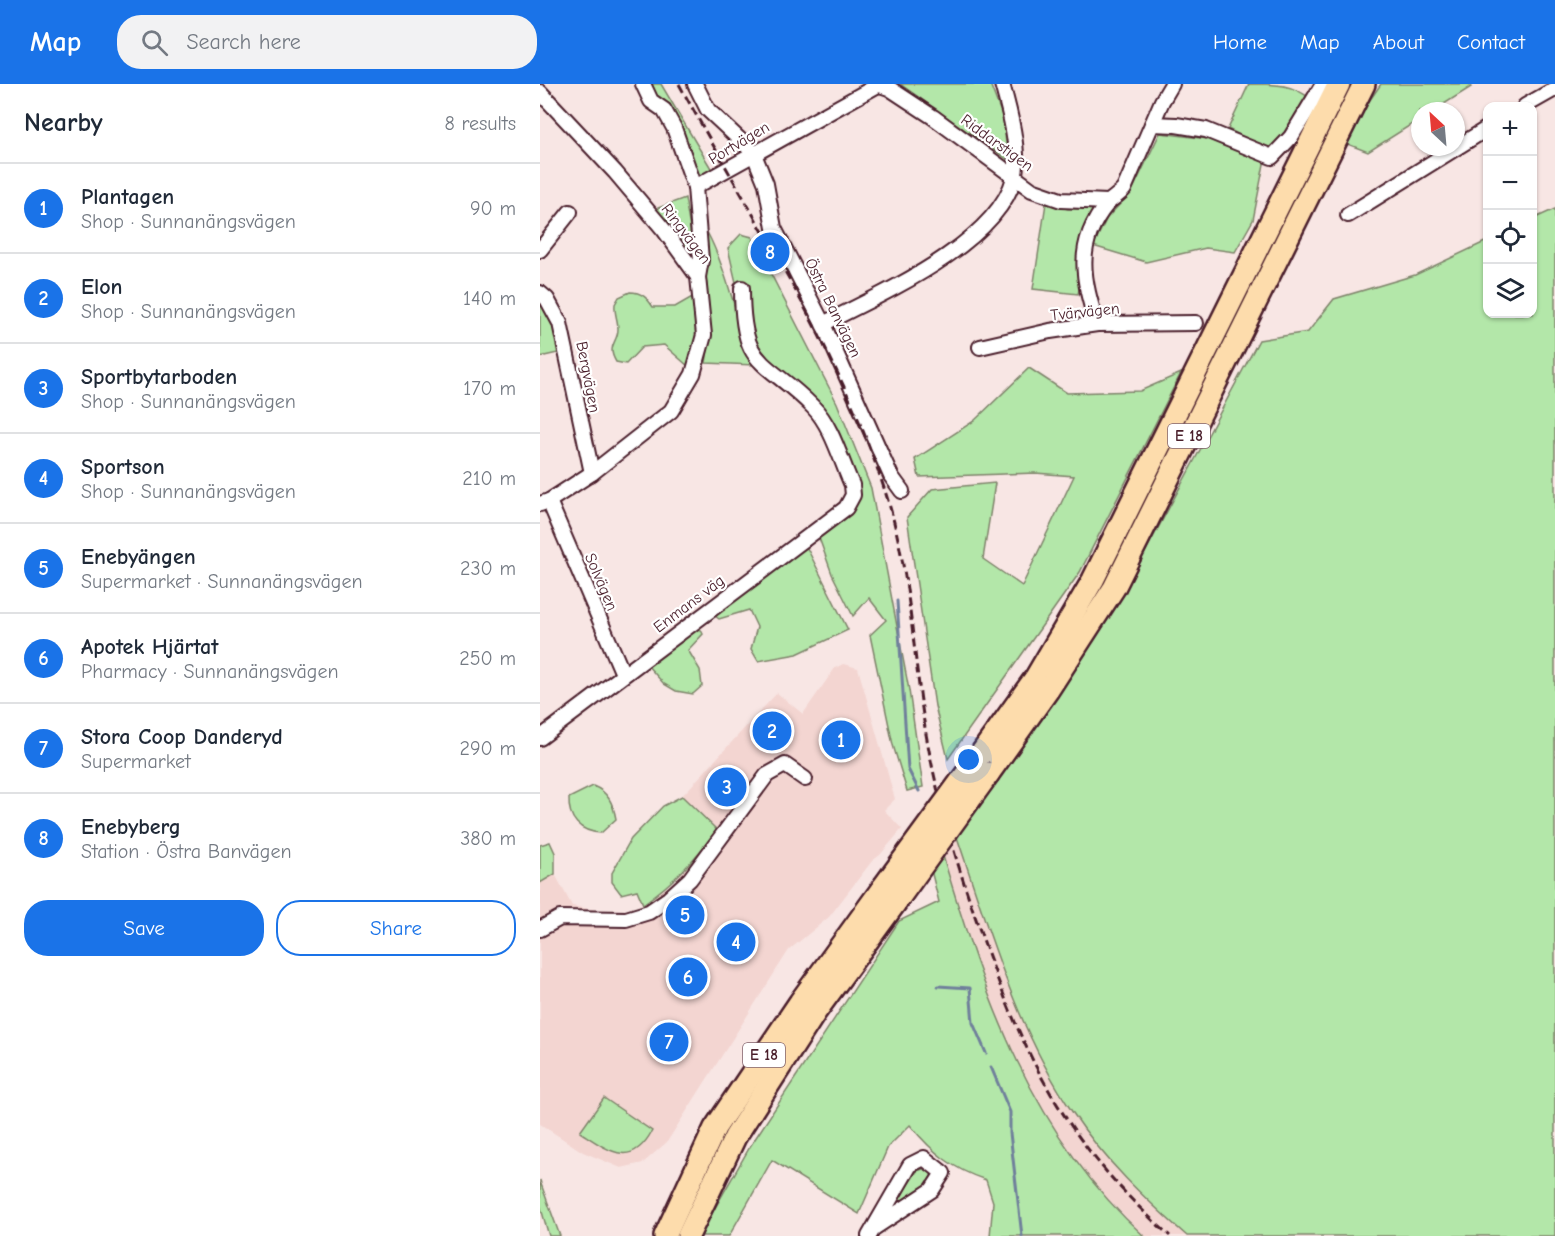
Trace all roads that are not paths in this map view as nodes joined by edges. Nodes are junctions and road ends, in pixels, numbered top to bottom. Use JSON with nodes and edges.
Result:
{"nodes":[{"id":1,"x":643,"y":84,"type":"edge"},
{"id":2,"x":695,"y":84,"type":"edge"},
{"id":3,"x":1002,"y":84,"type":"edge"},
{"id":4,"x":1172,"y":84,"type":"edge"},
{"id":5,"x":1323,"y":84,"type":"edge"},
{"id":6,"x":1339,"y":84,"type":"edge"},
{"id":7,"x":1365,"y":84,"type":"edge"},
{"id":8,"x":878,"y":85,"type":"edge"},
{"id":9,"x":1555,"y":89,"type":"edge"},
{"id":10,"x":540,"y":93,"type":"edge"},
{"id":11,"x":1532,"y":102,"type":"edge"},
{"id":12,"x":1152,"y":124,"type":"junction"},
{"id":13,"x":1483,"y":131,"type":"edge"},
{"id":14,"x":753,"y":152,"type":"junction"},
{"id":15,"x":1015,"y":176,"type":"junction"},
{"id":16,"x":695,"y":187,"type":"junction"},
{"id":17,"x":1108,"y":202,"type":"junction"},
{"id":18,"x":570,"y":212,"type":"dead end"},
{"id":19,"x":1348,"y":215,"type":"dead end"},
{"id":20,"x":540,"y":250,"type":"edge"},
{"id":21,"x":698,"y":277,"type":"junction"},
{"id":22,"x":742,"y":288,"type":"dead end"},
{"id":23,"x":540,"y":293,"type":"edge"},
{"id":24,"x":1196,"y":323,"type":"dead end"},
{"id":25,"x":823,"y":324,"type":"junction"},
{"id":26,"x":1097,"y":324,"type":"junction"},
{"id":27,"x":980,"y":347,"type":"dead end"},
{"id":28,"x":592,"y":473,"type":"junction"},
{"id":29,"x":902,"y":491,"type":"dead end"},
{"id":30,"x":545,"y":503,"type":"edge"},
{"id":31,"x":623,"y":674,"type":"junction"},
{"id":32,"x":540,"y":738,"type":"edge"},
{"id":33,"x":985,"y":764,"type":"junction"},
{"id":34,"x":805,"y":779,"type":"dead end"},
{"id":35,"x":892,"y":891,"type":"junction"},
{"id":36,"x":540,"y":929,"type":"edge"},
{"id":37,"x":872,"y":1232,"type":"edge"},
{"id":38,"x":665,"y":1236,"type":"edge"},
{"id":39,"x":688,"y":1236,"type":"edge"}],
"edges":[{"from":1,"to":16,"type":"street"},
{"from":2,"to":14,"type":"street","name":"Östra Banvägen"},
{"from":3,"to":15,"type":"street"},
{"from":4,"to":12,"type":"street"},
{"from":5,"to":12,"type":"street"},
{"from":6,"to":33,"type":"highway","number":"E 18"},
{"from":7,"to":33,"type":"highway","number":"E 18"},
{"from":8,"to":14,"type":"street","name":"Portvägen"},
{"from":8,"to":15,"type":"street","name":"Riddarstigen"},
{"from":9,"to":11,"type":"street"},
{"from":10,"to":21,"type":"street","name":"Ringvägen"},
{"from":12,"to":17,"type":"street"},
{"from":13,"to":19,"type":"street"},
{"from":14,"to":16,"type":"street","name":"Portvägen"},
{"from":14,"to":25,"type":"street","name":"Östra Banvägen"},
{"from":15,"to":17,"type":"street","name":"Riddarstigen"},
{"from":15,"to":25,"type":"street"},
{"from":16,"to":21,"type":"street"},
{"from":17,"to":26,"type":"street"},
{"from":18,"to":20,"type":"street"},
{"from":21,"to":28,"type":"street","name":"Ringvägen"},
{"from":22,"to":31,"type":"street","name":"Enmans väg"},
{"from":23,"to":28,"type":"street","name":"Bergvägen"},
{"from":24,"to":26,"type":"street","name":"Tvärvägen"},
{"from":25,"to":29,"type":"street","name":"Östra Banvägen"},
{"from":26,"to":27,"type":"street","name":"Tvärvägen"},
{"from":28,"to":30,"type":"street","name":"Ringvägen"},
{"from":30,"to":31,"type":"street","name":"Solvägen"},
{"from":31,"to":32,"type":"street","name":"Enmans väg"},
{"from":33,"to":35,"type":"highway","number":"E 18","bridge":true},
{"from":34,"to":36,"type":"street"},
{"from":35,"to":38,"type":"highway","number":"E 18"},
{"from":35,"to":39,"type":"highway","number":"E 18"},
{"from":37,"to":37,"type":"street"}]}
